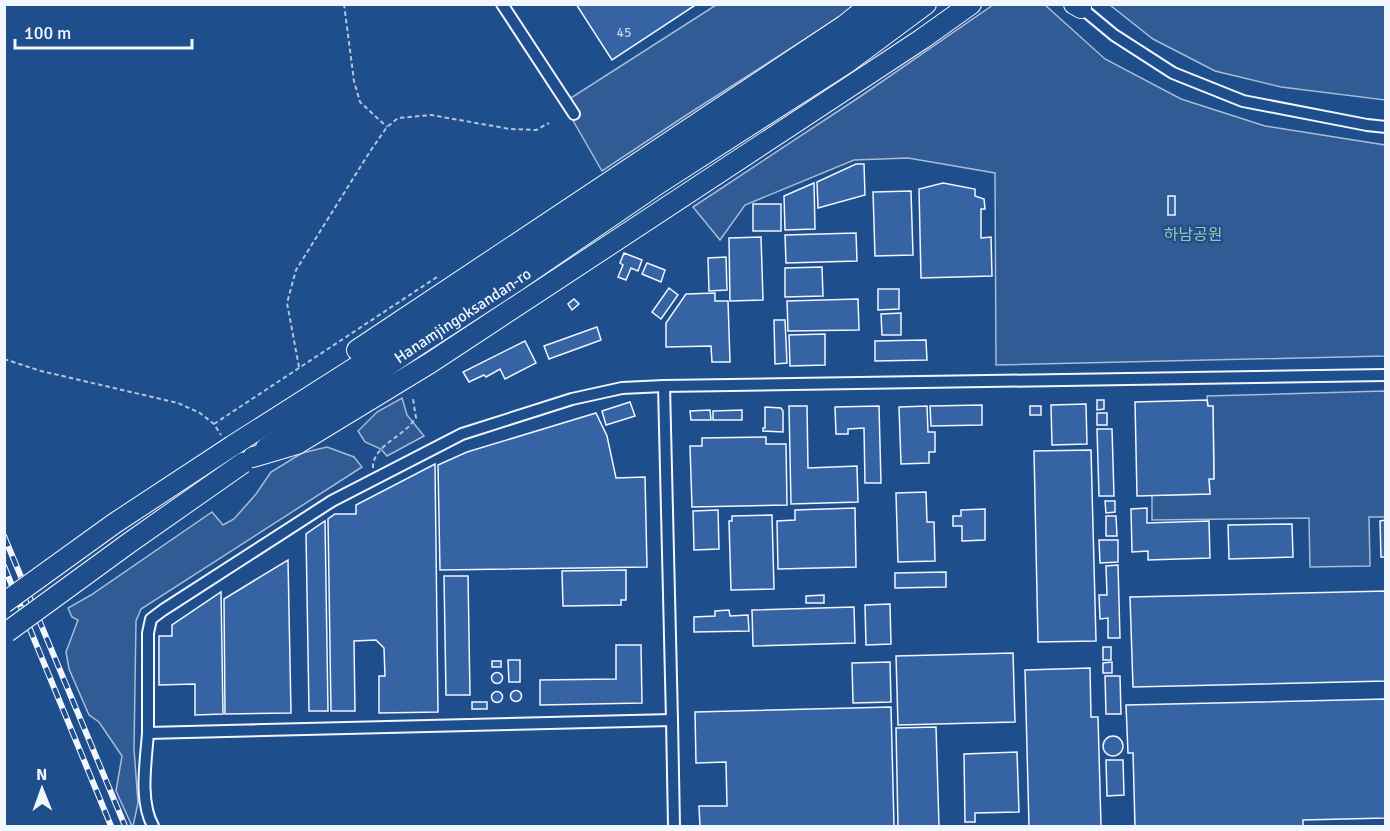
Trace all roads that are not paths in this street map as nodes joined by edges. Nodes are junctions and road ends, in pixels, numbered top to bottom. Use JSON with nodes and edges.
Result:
{"nodes":[{"id":1,"x":502,"y":4,"type":"edge"},
{"id":2,"x":871,"y":4,"type":"edge"},
{"id":3,"x":899,"y":4,"type":"edge"},
{"id":4,"x":927,"y":4,"type":"edge"},
{"id":5,"x":970,"y":4,"type":"edge"},
{"id":6,"x":1079,"y":5,"type":"edge"},
{"id":7,"x":574,"y":114,"type":"dead end"},
{"id":8,"x":1386,"y":127,"type":"edge"},
{"id":9,"x":657,"y":176,"type":"junction"},
{"id":10,"x":1386,"y":375,"type":"edge"},
{"id":11,"x":664,"y":386,"type":"junction"},
{"id":12,"x":229,"y":445,"type":"junction"},
{"id":13,"x":248,"y":460,"type":"junction"},
{"id":14,"x":4,"y":603,"type":"edge"},
{"id":15,"x":6,"y":633,"type":"edge"},
{"id":16,"x":672,"y":720,"type":"junction"},
{"id":17,"x":148,"y":733,"type":"junction"},
{"id":18,"x":153,"y":826,"type":"edge"},
{"id":19,"x":674,"y":826,"type":"edge"}],
"edges":[{"from":1,"to":7,"type":"street"},
{"from":2,"to":12,"type":"highway"},
{"from":3,"to":9,"type":"highway","name":"Hanamjingoksandan-ro"},
{"from":4,"to":9,"type":"highway","name":"Hanamjingoksandan-ro"},
{"from":5,"to":13,"type":"highway"},
{"from":6,"to":8,"type":"street"},
{"from":9,"to":12,"type":"highway","name":"Hanamjingoksandan-ro"},
{"from":9,"to":13,"type":"highway","name":"Hanamjingoksandan-ro"},
{"from":10,"to":11,"type":"street"},
{"from":11,"to":16,"type":"street"},
{"from":11,"to":17,"type":"street"},
{"from":12,"to":14,"type":"highway","name":"Hanamjingoksandan-ro","bridge":true},
{"from":13,"to":15,"type":"highway","name":"Hanamjingoksandan-ro","bridge":true},
{"from":16,"to":17,"type":"street"},
{"from":16,"to":19,"type":"street"},
{"from":17,"to":18,"type":"street"}]}
